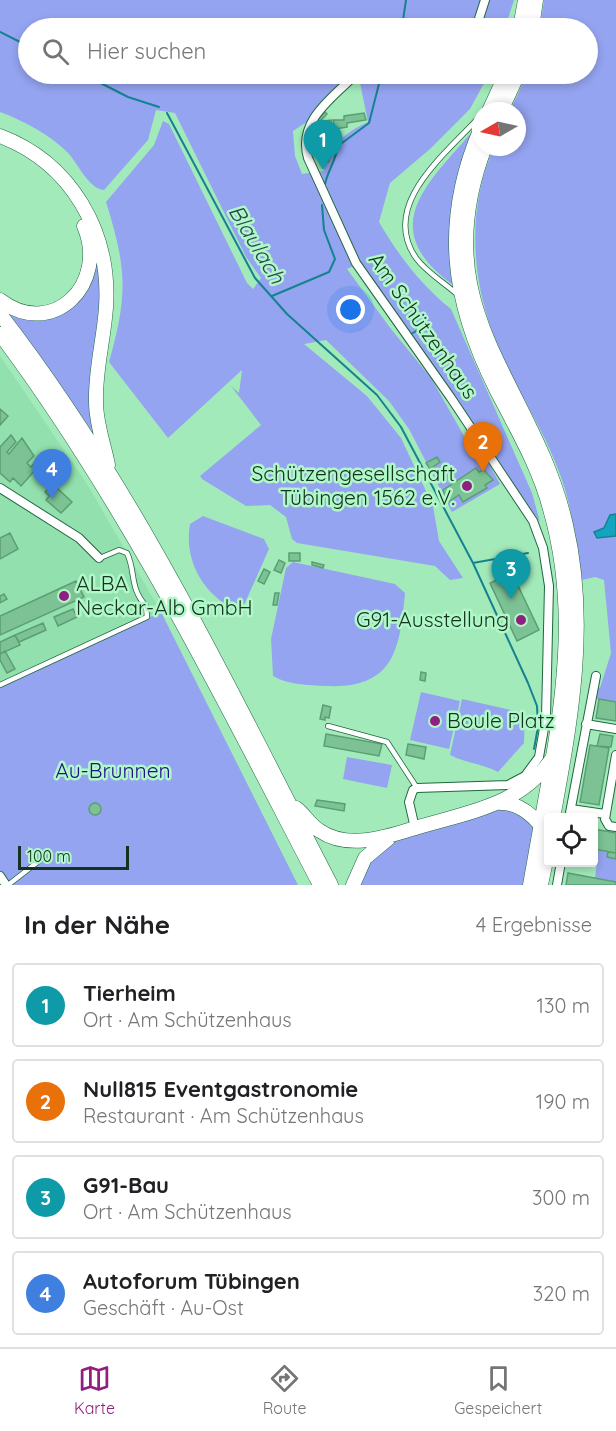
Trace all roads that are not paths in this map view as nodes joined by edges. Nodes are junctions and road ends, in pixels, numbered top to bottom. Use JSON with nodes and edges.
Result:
{"nodes":[{"id":1,"x":485,"y":0,"type":"edge"},
{"id":2,"x":525,"y":0,"type":"edge"},
{"id":3,"x":536,"y":0,"type":"edge"},
{"id":4,"x":479,"y":18,"type":"edge"},
{"id":5,"x":522,"y":18,"type":"edge"},
{"id":6,"x":533,"y":18,"type":"edge"},
{"id":7,"x":346,"y":84,"type":"edge"},
{"id":8,"x":503,"y":84,"type":"edge"},
{"id":9,"x":511,"y":84,"type":"edge"},
{"id":10,"x":497,"y":102,"type":"edge"},
{"id":11,"x":498,"y":102,"type":"edge"},
{"id":12,"x":472,"y":125,"type":"edge"},
{"id":13,"x":0,"y":136,"type":"edge"},
{"id":14,"x":0,"y":146,"type":"edge"},
{"id":15,"x":472,"y":153,"type":"edge"},
{"id":16,"x":482,"y":156,"type":"edge"},
{"id":17,"x":461,"y":299,"type":"junction"},
{"id":18,"x":0,"y":300,"type":"edge"},
{"id":19,"x":0,"y":314,"type":"edge"},
{"id":20,"x":0,"y":334,"type":"edge"},
{"id":21,"x":111,"y":476,"type":"junction"},
{"id":22,"x":0,"y":489,"type":"edge"},
{"id":23,"x":99,"y":558,"type":"joint"},
{"id":24,"x":596,"y":676,"type":"dead end"},
{"id":25,"x":0,"y":685,"type":"edge"},
{"id":26,"x":586,"y":724,"type":"junction"},
{"id":27,"x":328,"y":726,"type":"dead end"},
{"id":28,"x":616,"y":729,"type":"edge"},
{"id":29,"x":616,"y":755,"type":"edge"},
{"id":30,"x":553,"y":757,"type":"junction"},
{"id":31,"x":417,"y":788,"type":"junction"},
{"id":32,"x":287,"y":802,"type":"junction"},
{"id":33,"x":499,"y":803,"type":"junction"},
{"id":34,"x":554,"y":813,"type":"edge"},
{"id":35,"x":570,"y":813,"type":"edge"},
{"id":36,"x":598,"y":814,"type":"edge"},
{"id":37,"x":605,"y":814,"type":"junction"},
{"id":38,"x":616,"y":827,"type":"edge"},
{"id":39,"x":415,"y":828,"type":"junction"},
{"id":40,"x":541,"y":828,"type":"junction"},
{"id":41,"x":394,"y":835,"type":"junction"},
{"id":42,"x":544,"y":835,"type":"edge"},
{"id":43,"x":44,"y":857,"type":"dead end"},
{"id":44,"x":544,"y":867,"type":"edge"},
{"id":45,"x":560,"y":867,"type":"edge"},
{"id":46,"x":0,"y":876,"type":"edge"},
{"id":47,"x":7,"y":885,"type":"edge"},
{"id":48,"x":320,"y":885,"type":"edge"},
{"id":49,"x":331,"y":885,"type":"edge"},
{"id":50,"x":353,"y":885,"type":"edge"},
{"id":51,"x":530,"y":885,"type":"edge"},
{"id":52,"x":541,"y":885,"type":"edge"},
{"id":53,"x":557,"y":885,"type":"edge"}],
"edges":[{"from":1,"to":4,"type":"street"},
{"from":2,"to":5,"type":"main road"},
{"from":3,"to":6,"type":"main road"},
{"from":7,"to":31,"type":"street","name":"Am Schützenhaus"},
{"from":8,"to":10,"type":"main road"},
{"from":9,"to":11,"type":"main road"},
{"from":12,"to":17,"type":"lane"},
{"from":13,"to":21,"type":"main road"},
{"from":14,"to":18,"type":"main road"},
{"from":15,"to":17,"type":"main road"},
{"from":16,"to":34,"type":"main road"},
{"from":17,"to":30,"type":"main road"},
{"from":19,"to":21,"type":"main road"},
{"from":20,"to":48,"type":"main road"},
{"from":21,"to":32,"type":"main road"},
{"from":22,"to":23,"type":"street"},
{"from":23,"to":25,"type":"lane"},
{"from":24,"to":26,"type":"street"},
{"from":26,"to":28,"type":"street"},
{"from":26,"to":35,"type":"street"},
{"from":27,"to":31,"type":"lane"},
{"from":29,"to":37,"type":"street"},
{"from":30,"to":33,"type":"main road"},
{"from":30,"to":40,"type":"main road"},
{"from":31,"to":39,"type":"street"},
{"from":32,"to":41,"type":"main road"},
{"from":32,"to":49,"type":"main road"},
{"from":33,"to":39,"type":"main road"},
{"from":33,"to":40,"type":"main road"},
{"from":36,"to":37,"type":"street"},
{"from":37,"to":38,"type":"street"},
{"from":39,"to":41,"type":"main road"},
{"from":40,"to":42,"type":"main road"},
{"from":40,"to":51,"type":"main road"},
{"from":41,"to":50,"type":"main road"},
{"from":43,"to":47,"type":"lane"},
{"from":44,"to":52,"type":"main road"},
{"from":45,"to":53,"type":"street"},
{"from":46,"to":47,"type":"street"}]}
